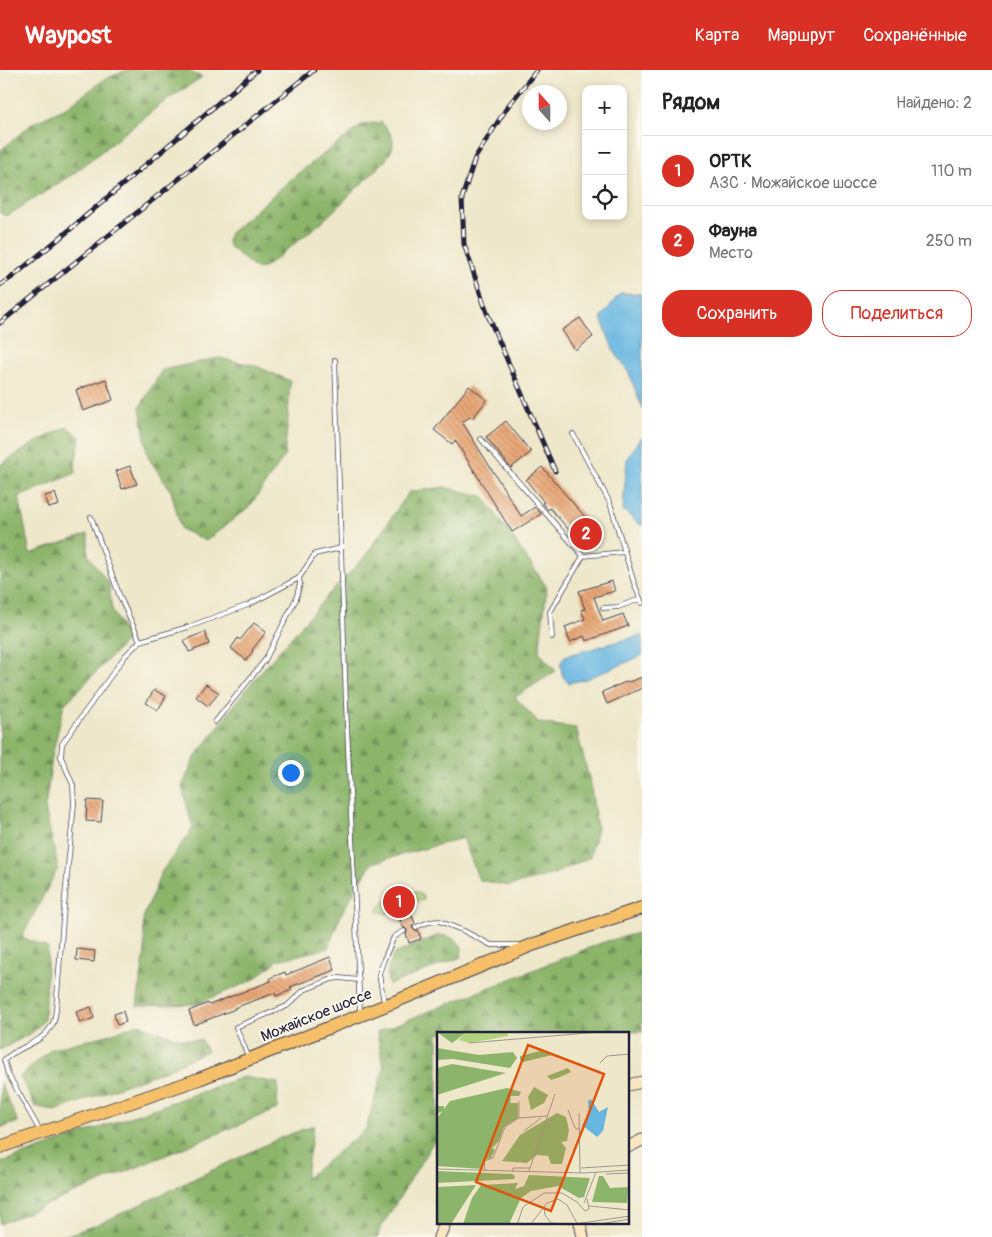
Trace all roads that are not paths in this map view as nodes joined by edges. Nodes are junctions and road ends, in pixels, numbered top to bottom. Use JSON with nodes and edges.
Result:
{"nodes":[{"id":1,"x":335,"y":360,"type":"dead end"},
{"id":2,"x":573,"y":434,"type":"dead end"},
{"id":3,"x":481,"y":440,"type":"dead end"},
{"id":4,"x":92,"y":517,"type":"dead end"},
{"id":5,"x":341,"y":548,"type":"junction"},
{"id":6,"x":624,"y":552,"type":"junction"},
{"id":7,"x":584,"y":556,"type":"junction"},
{"id":8,"x":299,"y":578,"type":"junction"},
{"id":9,"x":641,"y":602,"type":"edge"},
{"id":10,"x":603,"y":608,"type":"dead end"},
{"id":11,"x":552,"y":637,"type":"dead end"},
{"id":12,"x":140,"y":641,"type":"junction"},
{"id":13,"x":215,"y":722,"type":"dead end"},
{"id":14,"x":642,"y":908,"type":"edge"},
{"id":15,"x":416,"y":927,"type":"dead end"},
{"id":16,"x":404,"y":931,"type":"dead end"},
{"id":17,"x":532,"y":945,"type":"junction"},
{"id":18,"x":359,"y":980,"type":"junction"},
{"id":19,"x":385,"y":1006,"type":"junction"},
{"id":20,"x":360,"y":1015,"type":"junction"},
{"id":21,"x":249,"y":1059,"type":"junction"},
{"id":22,"x":41,"y":1133,"type":"junction"},
{"id":23,"x":642,"y":1140,"type":"edge"},
{"id":24,"x":630,"y":1146,"type":"edge"},
{"id":25,"x":0,"y":1147,"type":"edge"},
{"id":26,"x":445,"y":1224,"type":"edge"},
{"id":27,"x":580,"y":1224,"type":"edge"},
{"id":28,"x":580,"y":1224,"type":"edge"},
{"id":29,"x":439,"y":1237,"type":"edge"},
{"id":30,"x":576,"y":1237,"type":"edge"},
{"id":31,"x":583,"y":1237,"type":"edge"}],
"edges":[{"from":1,"to":5,"type":"lane"},
{"from":2,"to":6,"type":"lane"},
{"from":3,"to":7,"type":"lane"},
{"from":4,"to":12,"type":"lane"},
{"from":5,"to":8,"type":"lane"},
{"from":5,"to":18,"type":"lane"},
{"from":6,"to":7,"type":"lane"},
{"from":6,"to":9,"type":"lane"},
{"from":7,"to":11,"type":"lane"},
{"from":8,"to":12,"type":"lane"},
{"from":8,"to":13,"type":"lane"},
{"from":9,"to":10,"type":"lane"},
{"from":12,"to":22,"type":"lane"},
{"from":14,"to":17,"type":"main road","name":"Можайское шоссе"},
{"from":15,"to":17,"type":"lane"},
{"from":16,"to":19,"type":"lane"},
{"from":17,"to":19,"type":"main road","name":"Можайское шоссе"},
{"from":18,"to":20,"type":"lane"},
{"from":18,"to":21,"type":"lane"},
{"from":19,"to":20,"type":"main road","name":"Можайское шоссе"},
{"from":20,"to":21,"type":"main road","name":"Можайское шоссе"},
{"from":21,"to":22,"type":"main road","name":"Можайское шоссе"},
{"from":22,"to":25,"type":"main road","name":"Можайское шоссе"},
{"from":23,"to":24,"type":"main road"},
{"from":26,"to":29,"type":"main road"},
{"from":27,"to":30,"type":"main road"},
{"from":28,"to":31,"type":"main road"}]}
